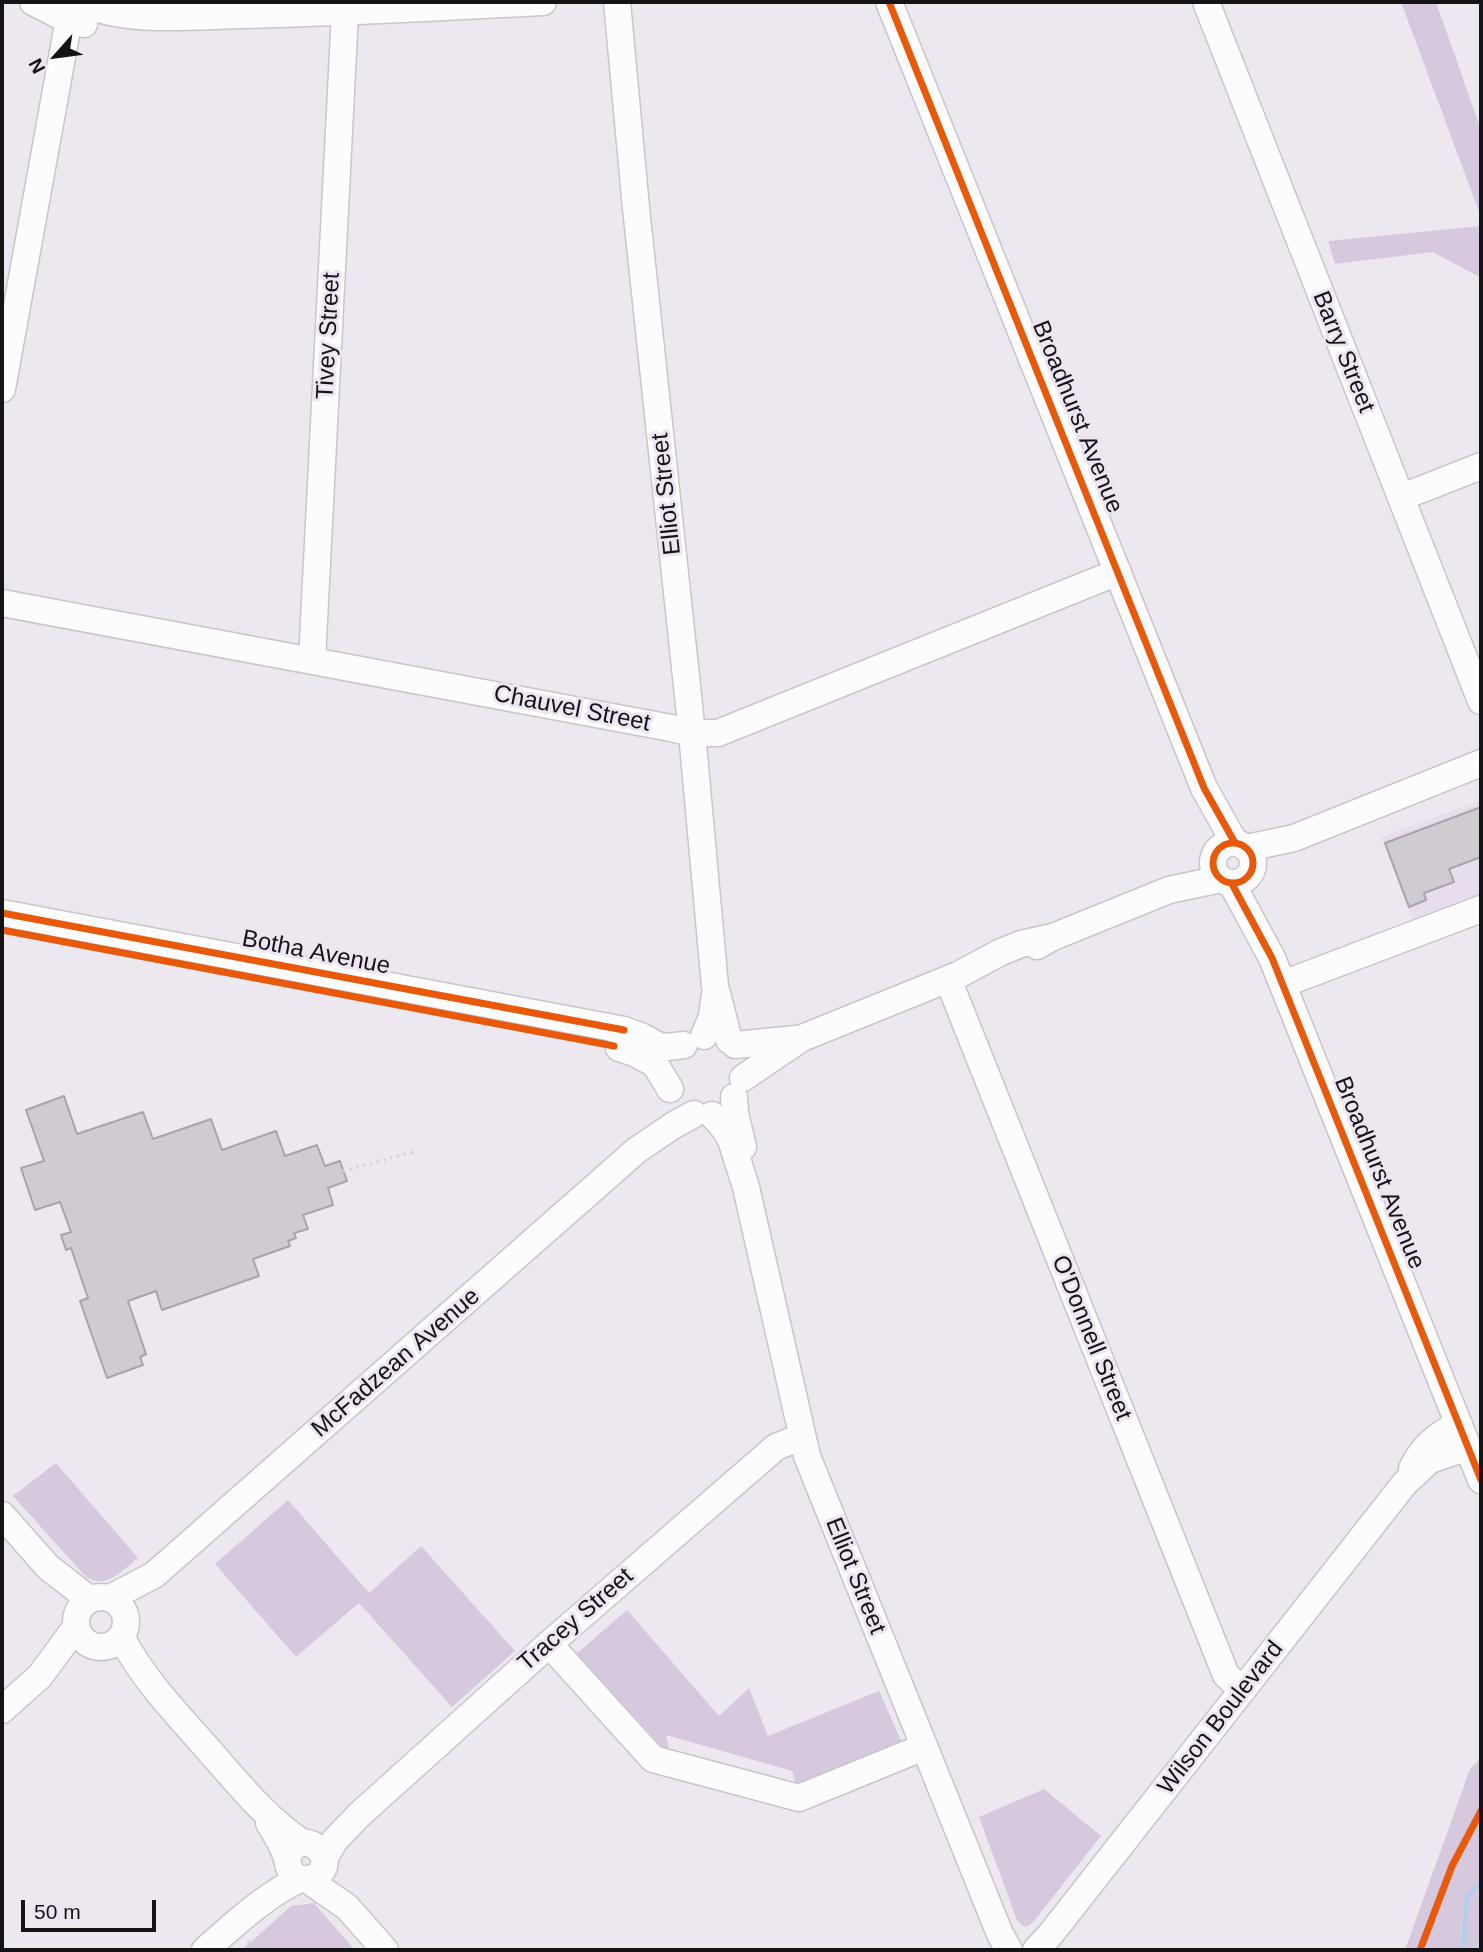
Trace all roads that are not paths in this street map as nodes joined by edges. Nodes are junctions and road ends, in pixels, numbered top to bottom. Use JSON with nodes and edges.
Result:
{"nodes":[{"id":1,"x":33,"y":2,"type":"edge"},
{"id":2,"x":543,"y":2,"type":"edge"},
{"id":3,"x":617,"y":2,"type":"edge"},
{"id":4,"x":889,"y":2,"type":"edge"},
{"id":5,"x":1206,"y":2,"type":"edge"},
{"id":6,"x":73,"y":8,"type":"edge"},
{"id":7,"x":345,"y":13,"type":"junction"},
{"id":8,"x":2,"y":389,"type":"edge"},
{"id":9,"x":1481,"y":466,"type":"edge"},
{"id":10,"x":1402,"y":497,"type":"junction"},
{"id":11,"x":1118,"y":572,"type":"junction"},
{"id":12,"x":2,"y":603,"type":"edge"},
{"id":13,"x":312,"y":660,"type":"junction"},
{"id":14,"x":1481,"y":701,"type":"edge"},
{"id":15,"x":692,"y":733,"type":"junction"},
{"id":16,"x":1481,"y":763,"type":"edge"},
{"id":17,"x":1234,"y":863,"type":"junction"},
{"id":18,"x":1481,"y":909,"type":"edge"},
{"id":19,"x":2,"y":913,"type":"edge"},
{"id":20,"x":2,"y":930,"type":"edge"},
{"id":21,"x":133,"y":946,"type":"junction"},
{"id":22,"x":953,"y":977,"type":"junction"},
{"id":23,"x":1283,"y":984,"type":"junction"},
{"id":24,"x":497,"y":1014,"type":"junction"},
{"id":25,"x":802,"y":1038,"type":"junction"},
{"id":26,"x":713,"y":1041,"type":"junction"},
{"id":27,"x":739,"y":1087,"type":"junction"},
{"id":28,"x":670,"y":1091,"type":"junction"},
{"id":29,"x":703,"y":1114,"type":"junction"},
{"id":30,"x":637,"y":1150,"type":"junction"},
{"id":31,"x":746,"y":1187,"type":"junction"},
{"id":32,"x":1463,"y":1435,"type":"junction"},
{"id":33,"x":801,"y":1437,"type":"junction"},
{"id":34,"x":1481,"y":1480,"type":"edge"},
{"id":35,"x":2,"y":1515,"type":"edge"},
{"id":36,"x":100,"y":1624,"type":"junction"},
{"id":37,"x":549,"y":1644,"type":"junction"},
{"id":38,"x":1243,"y":1690,"type":"junction"},
{"id":39,"x":2,"y":1710,"type":"edge"},
{"id":40,"x":924,"y":1747,"type":"junction"},
{"id":41,"x":306,"y":1862,"type":"junction"},
{"id":42,"x":205,"y":1950,"type":"edge"},
{"id":43,"x":385,"y":1950,"type":"edge"},
{"id":44,"x":1009,"y":1950,"type":"edge"},
{"id":45,"x":1036,"y":1950,"type":"edge"}],
"edges":[{"from":1,"to":6,"type":"street"},
{"from":2,"to":7,"type":"street"},
{"from":3,"to":15,"type":"street","name":"Elliot Street"},
{"from":4,"to":11,"type":"street","name":"Broadhurst Avenue"},
{"from":5,"to":10,"type":"street","name":"Barry Street"},
{"from":6,"to":7,"type":"street"},
{"from":6,"to":8,"type":"street"},
{"from":7,"to":13,"type":"street","name":"Tivey Street"},
{"from":9,"to":10,"type":"street"},
{"from":10,"to":14,"type":"street","name":"Barry Street"},
{"from":11,"to":15,"type":"street","name":"Chauvel Street"},
{"from":11,"to":17,"type":"street","name":"Broadhurst Avenue"},
{"from":12,"to":13,"type":"street","name":"Chauvel Street"},
{"from":13,"to":15,"type":"street","name":"Chauvel Street"},
{"from":15,"to":26,"type":"street","name":"Elliot Street"},
{"from":16,"to":17,"type":"street"},
{"from":17,"to":22,"type":"street"},
{"from":17,"to":23,"type":"street","name":"Broadhurst Avenue"},
{"from":18,"to":23,"type":"street"},
{"from":19,"to":21,"type":"street","name":"Botha Avenue"},
{"from":20,"to":21,"type":"street","name":"Botha Avenue"},
{"from":21,"to":24,"type":"street","name":"Botha Avenue"},
{"from":22,"to":25,"type":"street"},
{"from":22,"to":38,"type":"street","name":"O'Donnell Street"},
{"from":23,"to":32,"type":"street","name":"Broadhurst Avenue"},
{"from":24,"to":26,"type":"street","name":"Botha Avenue"},
{"from":24,"to":28,"type":"street","name":"Botha Avenue"},
{"from":25,"to":26,"type":"street"},
{"from":25,"to":27,"type":"street"},
{"from":26,"to":27,"type":"street"},
{"from":26,"to":28,"type":"street"},
{"from":27,"to":29,"type":"street"},
{"from":27,"to":31,"type":"street","name":"Elliot Street"},
{"from":28,"to":29,"type":"street"},
{"from":28,"to":30,"type":"street","name":"McFadzean Avenue"},
{"from":29,"to":30,"type":"street","name":"McFadzean Avenue"},
{"from":29,"to":31,"type":"street","name":"Elliot Street"},
{"from":30,"to":36,"type":"street","name":"McFadzean Avenue"},
{"from":31,"to":33,"type":"street","name":"Elliot Street"},
{"from":32,"to":34,"type":"street","name":"Broadhurst Avenue"},
{"from":32,"to":38,"type":"street","name":"Wilson Boulevard"},
{"from":33,"to":37,"type":"street","name":"Tracey Street"},
{"from":33,"to":40,"type":"street","name":"Elliot Street"},
{"from":35,"to":36,"type":"street"},
{"from":36,"to":39,"type":"street","name":"McFadzean Avenue"},
{"from":36,"to":41,"type":"street"},
{"from":37,"to":40,"type":"street"},
{"from":37,"to":41,"type":"street","name":"Tracey Street"},
{"from":38,"to":45,"type":"street","name":"Wilson Boulevard"},
{"from":40,"to":44,"type":"street","name":"Elliot Street"},
{"from":41,"to":42,"type":"street","name":"Tracey Street"},
{"from":41,"to":43,"type":"street"}]}
